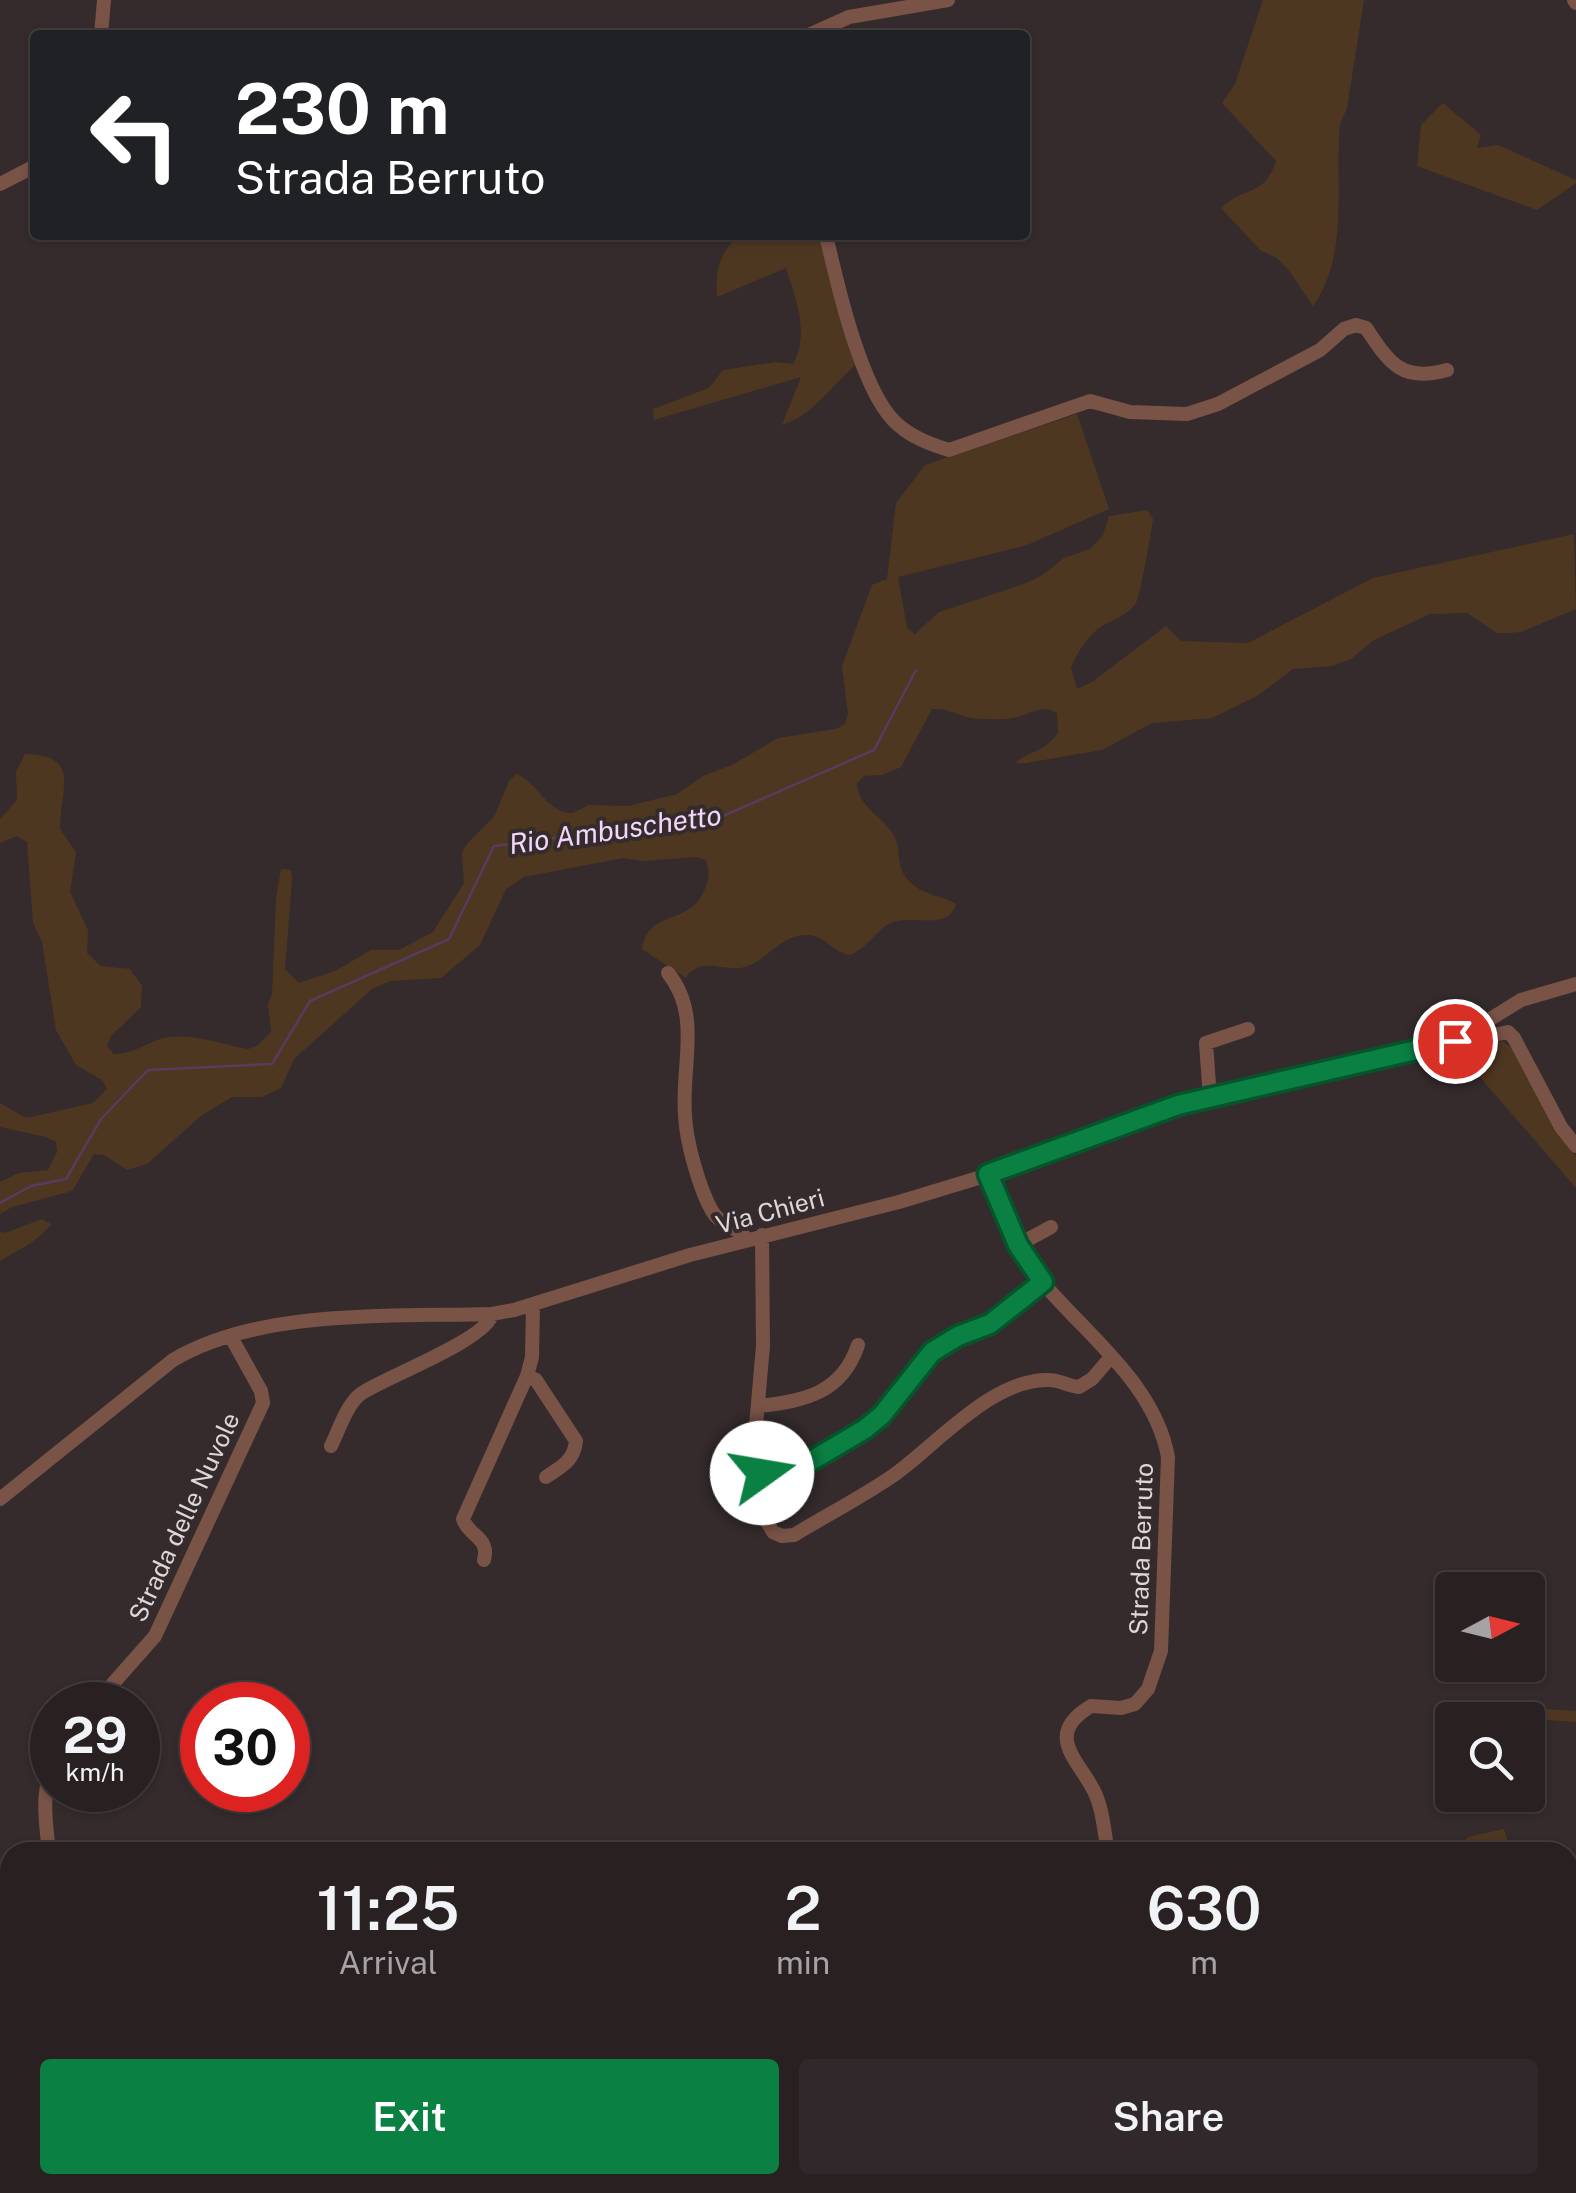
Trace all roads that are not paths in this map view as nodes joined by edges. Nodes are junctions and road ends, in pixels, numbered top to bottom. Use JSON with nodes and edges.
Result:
{"nodes":[{"id":1,"x":104,"y":0,"type":"edge"},
{"id":2,"x":948,"y":0,"type":"edge"},
{"id":3,"x":101,"y":30,"type":"edge"},
{"id":4,"x":821,"y":30,"type":"edge"},
{"id":5,"x":30,"y":169,"type":"edge"},
{"id":6,"x":0,"y":184,"type":"edge"},
{"id":7,"x":827,"y":240,"type":"edge"},
{"id":8,"x":1447,"y":370,"type":"dead end"},
{"id":9,"x":668,"y":973,"type":"dead end"},
{"id":10,"x":1576,"y":984,"type":"edge"},
{"id":11,"x":1248,"y":1030,"type":"dead end"},
{"id":12,"x":1455,"y":1041,"type":"junction"},
{"id":13,"x":1210,"y":1098,"type":"junction"},
{"id":14,"x":1576,"y":1146,"type":"edge"},
{"id":15,"x":988,"y":1174,"type":"junction"},
{"id":16,"x":1051,"y":1226,"type":"dead end"},
{"id":17,"x":755,"y":1237,"type":"junction"},
{"id":18,"x":1018,"y":1245,"type":"junction"},
{"id":19,"x":1043,"y":1282,"type":"junction"},
{"id":20,"x":533,"y":1305,"type":"junction"},
{"id":21,"x":492,"y":1314,"type":"junction"},
{"id":22,"x":231,"y":1337,"type":"junction"},
{"id":23,"x":858,"y":1345,"type":"dead end"},
{"id":24,"x":1111,"y":1357,"type":"junction"},
{"id":25,"x":527,"y":1376,"type":"junction"},
{"id":26,"x":758,"y":1406,"type":"junction"},
{"id":27,"x":330,"y":1446,"type":"dead end"},
{"id":28,"x":762,"y":1473,"type":"junction"},
{"id":29,"x":546,"y":1478,"type":"dead end"},
{"id":30,"x":0,"y":1499,"type":"edge"},
{"id":31,"x":484,"y":1560,"type":"dead end"},
{"id":32,"x":114,"y":1682,"type":"edge"},
{"id":33,"x":45,"y":1812,"type":"edge"},
{"id":34,"x":48,"y":1842,"type":"edge"},
{"id":35,"x":1106,"y":1842,"type":"edge"}],
"edges":[{"from":1,"to":3,"type":"street"},
{"from":2,"to":4,"type":"street"},
{"from":5,"to":6,"type":"street"},
{"from":7,"to":8,"type":"street"},
{"from":9,"to":17,"type":"street"},
{"from":10,"to":12,"type":"street","name":"Via Chieri"},
{"from":11,"to":13,"type":"street"},
{"from":12,"to":13,"type":"street","name":"Via Chieri"},
{"from":12,"to":14,"type":"street"},
{"from":13,"to":15,"type":"street","name":"Via Chieri"},
{"from":15,"to":17,"type":"street","name":"Via Chieri"},
{"from":15,"to":18,"type":"street","name":"Strada Berruto"},
{"from":16,"to":18,"type":"street"},
{"from":17,"to":20,"type":"street","name":"Via Chieri"},
{"from":17,"to":26,"type":"street"},
{"from":18,"to":19,"type":"street","name":"Strada Berruto"},
{"from":19,"to":24,"type":"street","name":"Strada Berruto"},
{"from":19,"to":28,"type":"street"},
{"from":20,"to":21,"type":"street","name":"Via Chieri"},
{"from":20,"to":25,"type":"street"},
{"from":21,"to":22,"type":"street","name":"Via Chieri"},
{"from":21,"to":27,"type":"street"},
{"from":22,"to":30,"type":"street","name":"Via Chieri"},
{"from":22,"to":32,"type":"street","name":"Strada delle Nuvole"},
{"from":23,"to":26,"type":"street"},
{"from":24,"to":28,"type":"street"},
{"from":24,"to":35,"type":"street","name":"Strada Berruto"},
{"from":25,"to":29,"type":"street"},
{"from":25,"to":31,"type":"street"},
{"from":26,"to":28,"type":"street"},
{"from":33,"to":34,"type":"street"}]}
